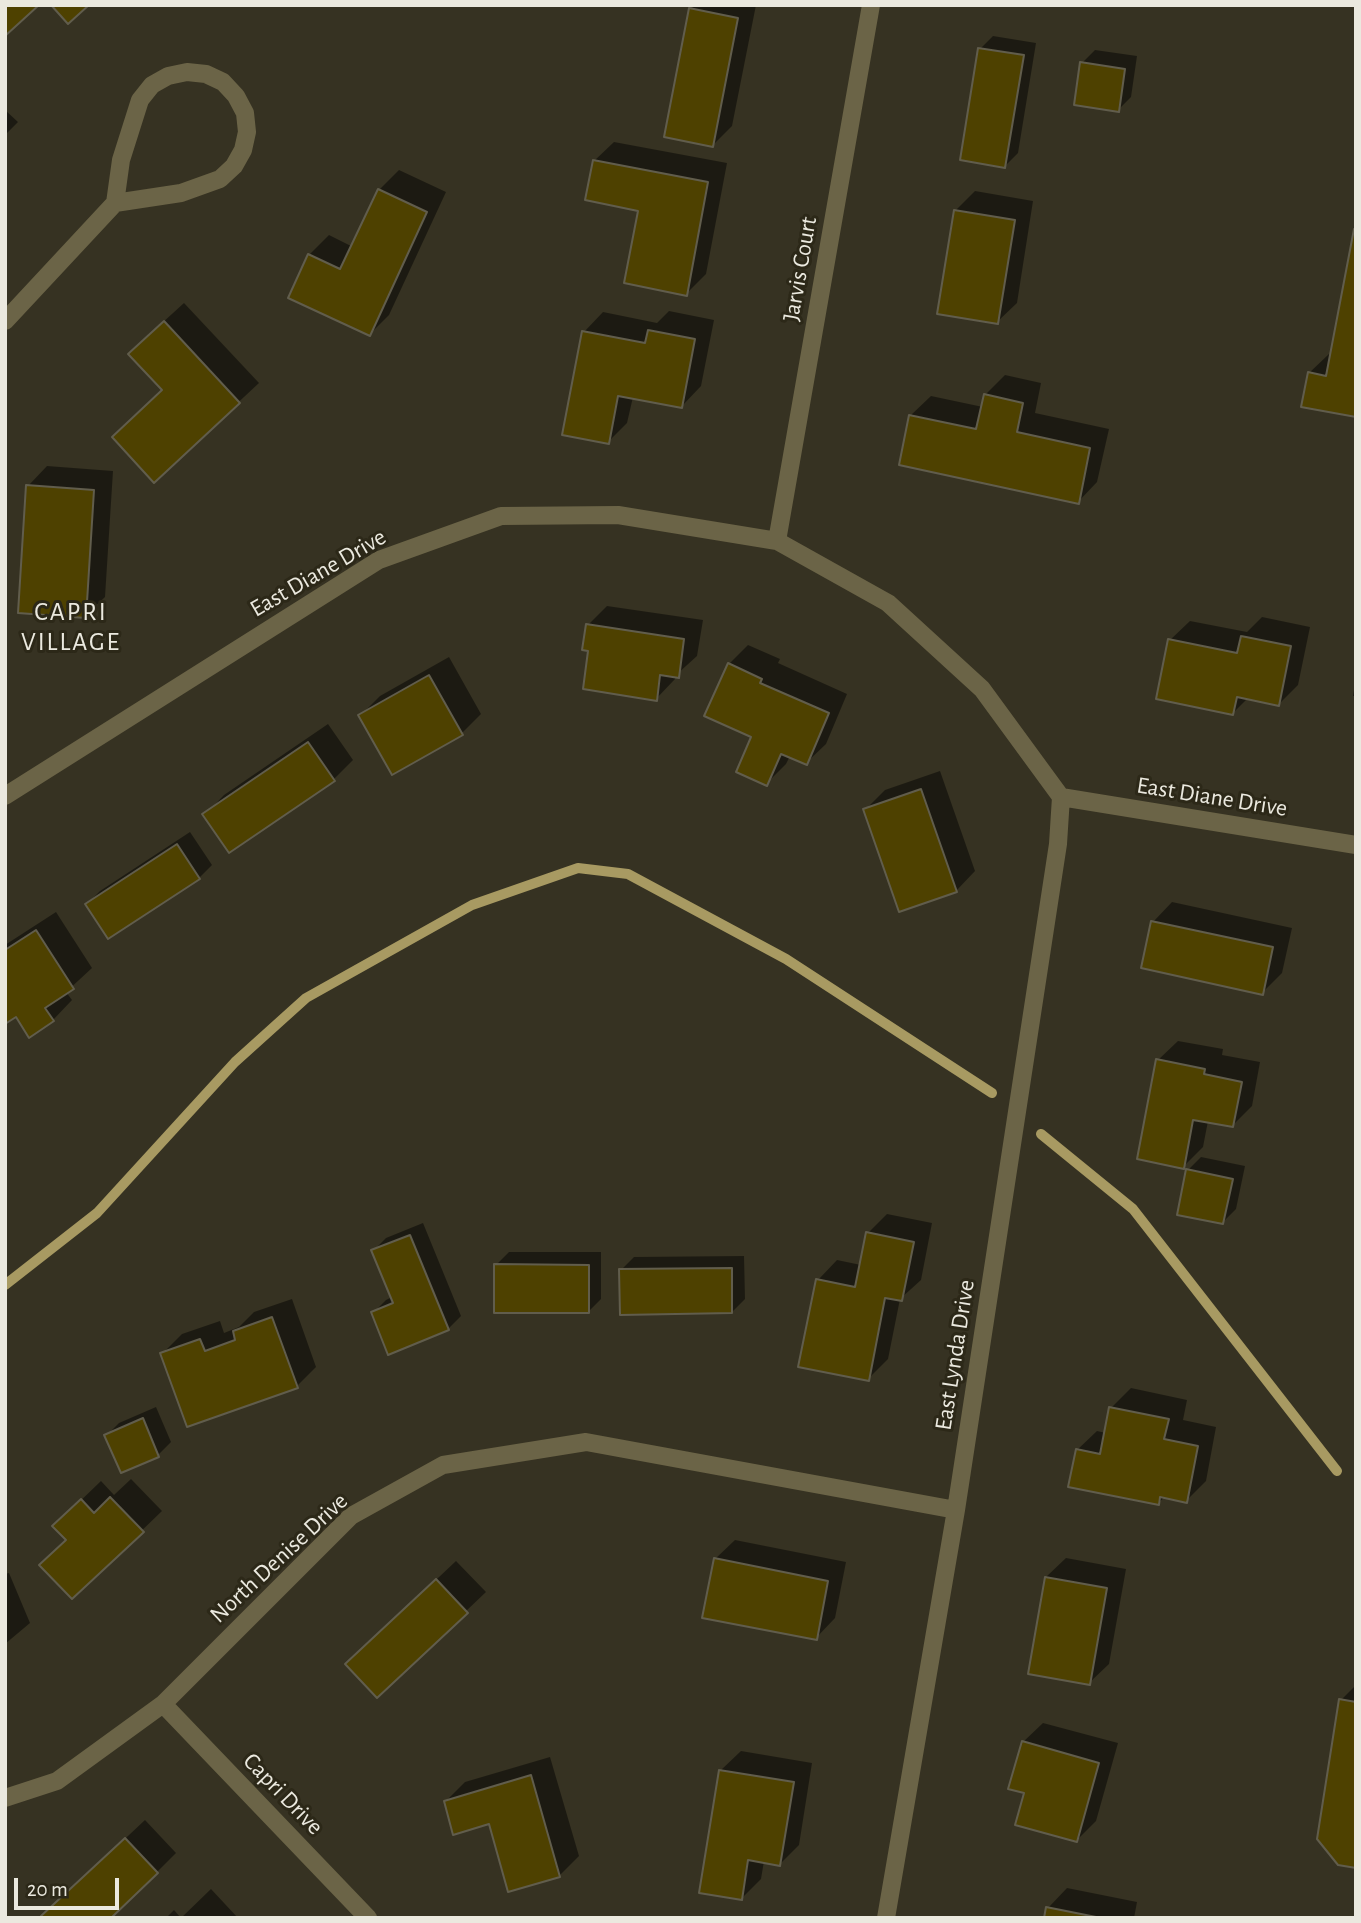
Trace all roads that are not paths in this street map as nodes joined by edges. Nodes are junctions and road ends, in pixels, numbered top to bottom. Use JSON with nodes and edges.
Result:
{"nodes":[{"id":1,"x":871,"y":5,"type":"edge"},
{"id":2,"x":115,"y":203,"type":"junction"},
{"id":3,"x":5,"y":321,"type":"edge"},
{"id":4,"x":777,"y":541,"type":"junction"},
{"id":5,"x":5,"y":796,"type":"edge"},
{"id":6,"x":1061,"y":797,"type":"junction"},
{"id":7,"x":1356,"y":845,"type":"edge"},
{"id":8,"x":956,"y":1510,"type":"junction"},
{"id":9,"x":163,"y":1704,"type":"junction"},
{"id":10,"x":5,"y":1798,"type":"edge"},
{"id":11,"x":368,"y":1918,"type":"edge"},
{"id":12,"x":886,"y":1918,"type":"edge"}],
"edges":[{"from":1,"to":4,"type":"street","name":"Jarvis Court"},
{"from":2,"to":2,"type":"street"},
{"from":2,"to":3,"type":"street"},
{"from":4,"to":5,"type":"street","name":"East Diane Drive"},
{"from":4,"to":6,"type":"street","name":"East Diane Drive"},
{"from":6,"to":7,"type":"street","name":"East Diane Drive"},
{"from":6,"to":8,"type":"street","name":"East Lynda Drive"},
{"from":8,"to":9,"type":"street","name":"North Denise Drive"},
{"from":8,"to":12,"type":"street","name":"East Lynda Drive"},
{"from":9,"to":10,"type":"street","name":"North Denise Drive"},
{"from":9,"to":11,"type":"street","name":"Capri Drive"}]}
